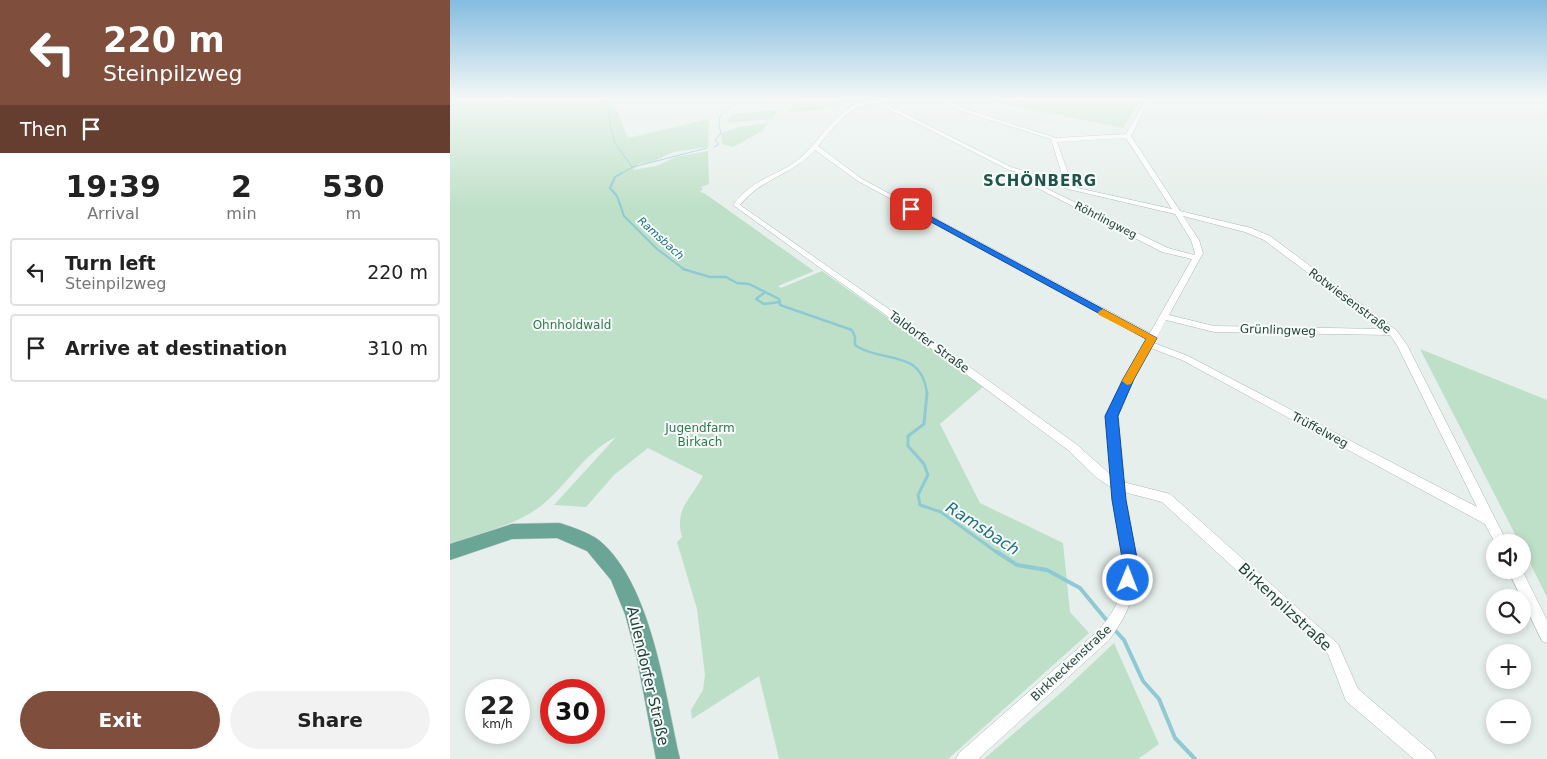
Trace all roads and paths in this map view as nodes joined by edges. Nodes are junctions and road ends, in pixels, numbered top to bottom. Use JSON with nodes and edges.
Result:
{"nodes":[{"id":1,"x":824,"y":134,"type":"edge"},
{"id":2,"x":942,"y":134,"type":"edge"},
{"id":3,"x":1037,"y":134,"type":"edge"},
{"id":4,"x":1128,"y":136,"type":"joint"},
{"id":5,"x":1054,"y":140,"type":"junction"},
{"id":6,"x":814,"y":146,"type":"junction"},
{"id":7,"x":1018,"y":176,"type":"dead end"},
{"id":8,"x":1070,"y":188,"type":"junction"},
{"id":9,"x":1176,"y":212,"type":"junction"},
{"id":10,"x":1197,"y":258,"type":"junction"},
{"id":11,"x":1164,"y":317,"type":"junction"},
{"id":12,"x":1393,"y":332,"type":"junction"},
{"id":13,"x":1150,"y":341,"type":"junction"},
{"id":14,"x":1118,"y":484,"type":"junction"},
{"id":15,"x":1490,"y":520,"type":"junction"},
{"id":16,"x":1497,"y":534,"type":"edge"},
{"id":17,"x":450,"y":552,"type":"edge"},
{"id":18,"x":1518,"y":579,"type":"edge"},
{"id":19,"x":1547,"y":636,"type":"edge"},
{"id":20,"x":668,"y":759,"type":"edge"},
{"id":21,"x":965,"y":759,"type":"edge"},
{"id":22,"x":1427,"y":759,"type":"edge"}],
"edges":[{"from":1,"to":6,"type":"street","name":"Rotwiesenstraße"},
{"from":2,"to":8,"type":"street","name":"Rotwiesenstraße"},
{"from":3,"to":5,"type":"street"},
{"from":4,"to":5,"type":"street"},
{"from":4,"to":9,"type":"street"},
{"from":5,"to":8,"type":"street"},
{"from":6,"to":13,"type":"street","name":"Trüffelweg"},
{"from":6,"to":14,"type":"street","name":"Taldorfer Straße"},
{"from":7,"to":10,"type":"street","name":"Röhrlingweg"},
{"from":8,"to":9,"type":"street","name":"Rotwiesenstraße"},
{"from":9,"to":10,"type":"street"},
{"from":9,"to":12,"type":"street","name":"Rotwiesenstraße"},
{"from":10,"to":11,"type":"street","name":"Birkheckenstraße"},
{"from":11,"to":12,"type":"street","name":"Grünlingweg"},
{"from":11,"to":13,"type":"street","name":"Birkheckenstraße"},
{"from":12,"to":15,"type":"street","name":"Rotwiesenstraße"},
{"from":13,"to":14,"type":"street","name":"Birkheckenstraße"},
{"from":13,"to":15,"type":"street","name":"Trüffelweg"},
{"from":14,"to":21,"type":"street","name":"Birkheckenstraße"},
{"from":14,"to":22,"type":"street","name":"Birkenpilzstraße"},
{"from":15,"to":16,"type":"street","name":"Rotwiesenstraße"},
{"from":17,"to":20,"type":"main road","name":"Aulendorfer Straße"},
{"from":18,"to":19,"type":"street"}]}
